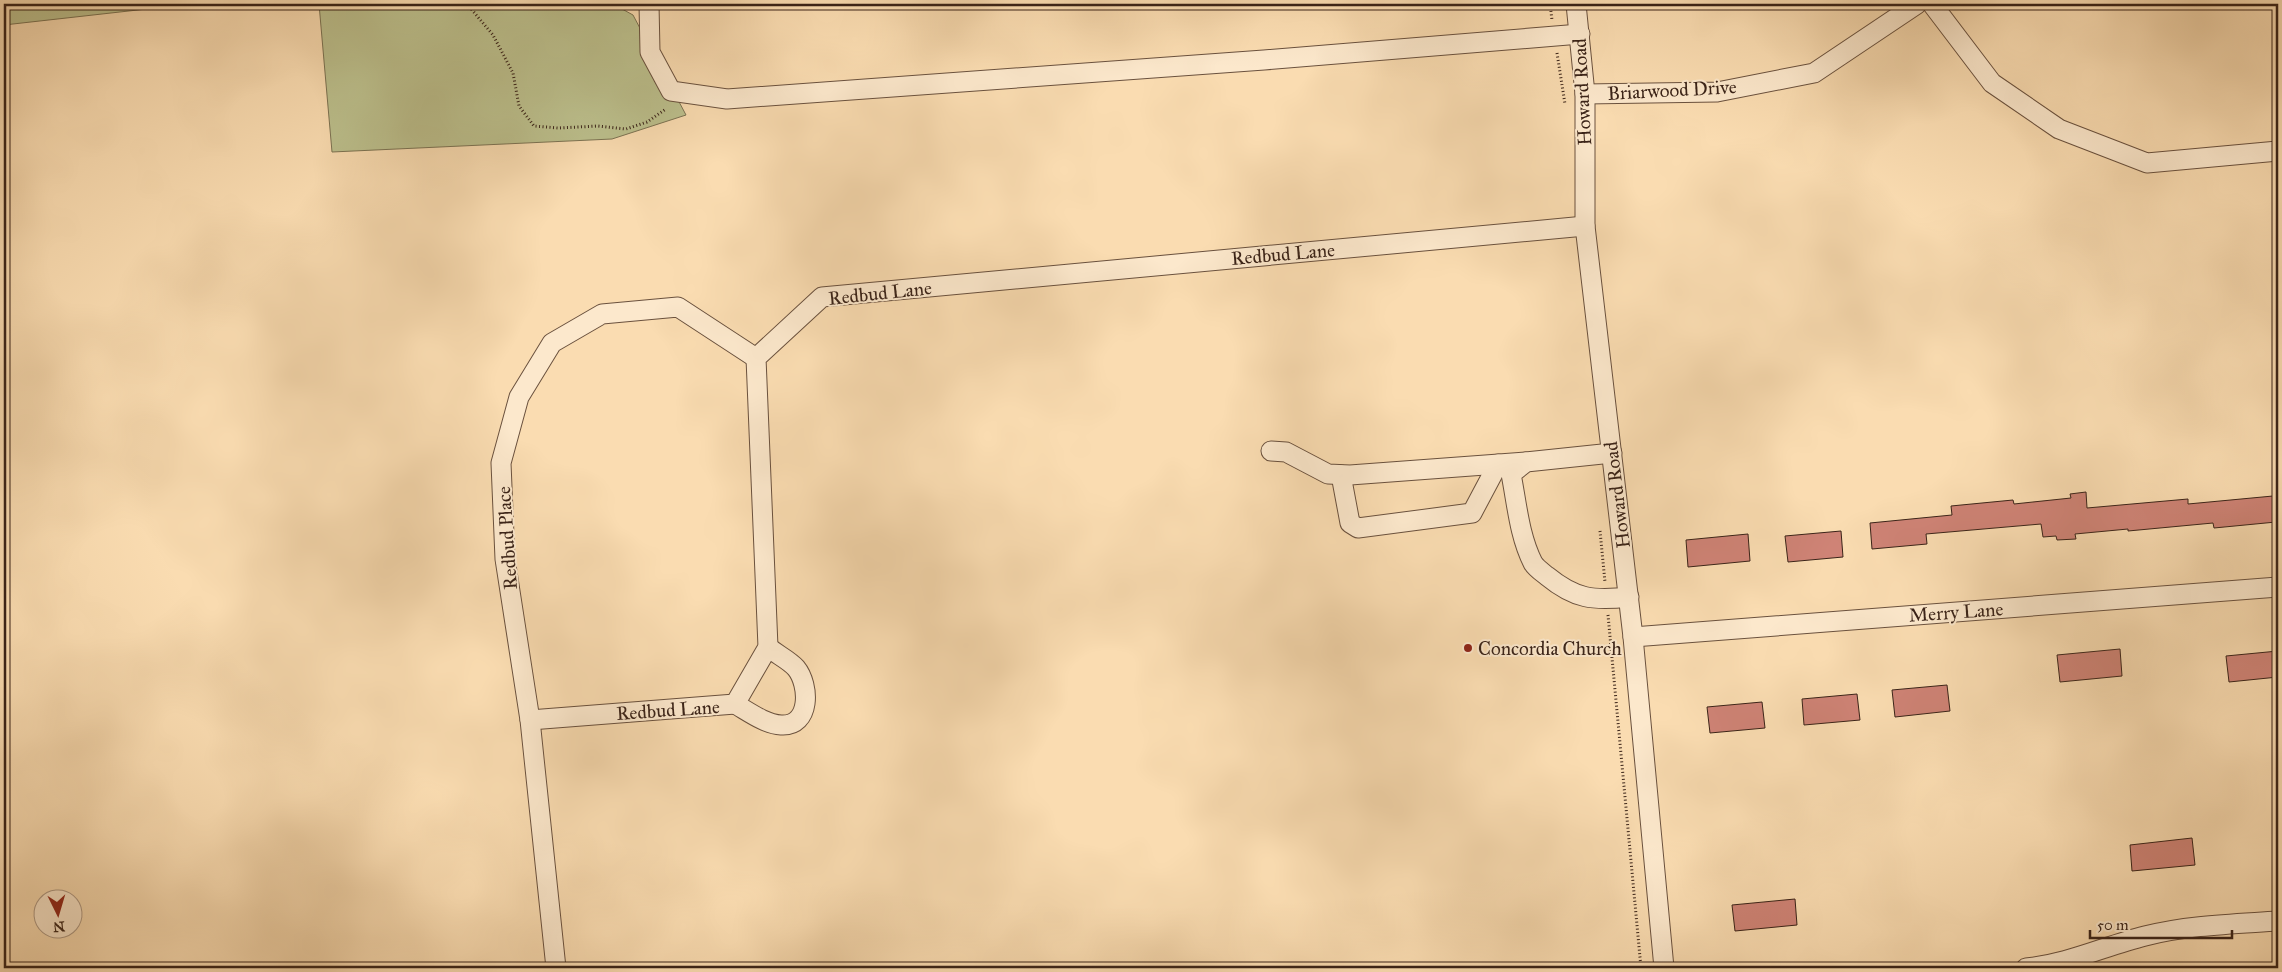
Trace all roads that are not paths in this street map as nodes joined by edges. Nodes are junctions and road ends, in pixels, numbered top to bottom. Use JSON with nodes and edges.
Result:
{"nodes":[{"id":1,"x":649,"y":4,"type":"edge"},
{"id":2,"x":1917,"y":4,"type":"edge"},
{"id":3,"x":1932,"y":4,"type":"edge"},
{"id":4,"x":1578,"y":20,"type":"edge"},
{"id":5,"x":1585,"y":94,"type":"junction"},
{"id":6,"x":2278,"y":151,"type":"edge"},
{"id":7,"x":1585,"y":226,"type":"junction"},
{"id":8,"x":756,"y":358,"type":"junction"},
{"id":9,"x":1271,"y":451,"type":"dead end"},
{"id":10,"x":1612,"y":453,"type":"junction"},
{"id":11,"x":1526,"y":462,"type":"junction"},
{"id":12,"x":1498,"y":464,"type":"junction"},
{"id":13,"x":1341,"y":475,"type":"junction"},
{"id":14,"x":2278,"y":586,"type":"edge"},
{"id":15,"x":1629,"y":597,"type":"junction"},
{"id":16,"x":1633,"y":637,"type":"junction"},
{"id":17,"x":768,"y":647,"type":"junction"},
{"id":18,"x":735,"y":704,"type":"junction"},
{"id":19,"x":530,"y":720,"type":"junction"},
{"id":20,"x":2278,"y":921,"type":"edge"},
{"id":21,"x":556,"y":968,"type":"edge"},
{"id":22,"x":1664,"y":968,"type":"edge"},
{"id":23,"x":2026,"y":968,"type":"edge"}],
"edges":[{"from":1,"to":4,"type":"street"},
{"from":2,"to":5,"type":"street","name":"Briarwood Drive"},
{"from":3,"to":6,"type":"street"},
{"from":4,"to":5,"type":"street","name":"Howard Road"},
{"from":5,"to":7,"type":"street","name":"Howard Road"},
{"from":7,"to":8,"type":"street","name":"Redbud Lane"},
{"from":7,"to":10,"type":"street","name":"Howard Road"},
{"from":8,"to":17,"type":"street"},
{"from":8,"to":19,"type":"street","name":"Redbud Place"},
{"from":9,"to":13,"type":"street"},
{"from":10,"to":11,"type":"street"},
{"from":10,"to":15,"type":"street","name":"Howard Road"},
{"from":11,"to":12,"type":"street"},
{"from":11,"to":15,"type":"street"},
{"from":12,"to":13,"type":"street"},
{"from":12,"to":13,"type":"street"},
{"from":14,"to":16,"type":"street","name":"Merry Lane"},
{"from":15,"to":16,"type":"street","name":"Howard Road"},
{"from":16,"to":22,"type":"street","name":"Howard Road"},
{"from":17,"to":18,"type":"street","name":"Redbud Lane"},
{"from":17,"to":18,"type":"street"},
{"from":18,"to":19,"type":"street","name":"Redbud Lane"},
{"from":19,"to":21,"type":"street","name":"Redbud Place"},
{"from":20,"to":23,"type":"street"}]}
